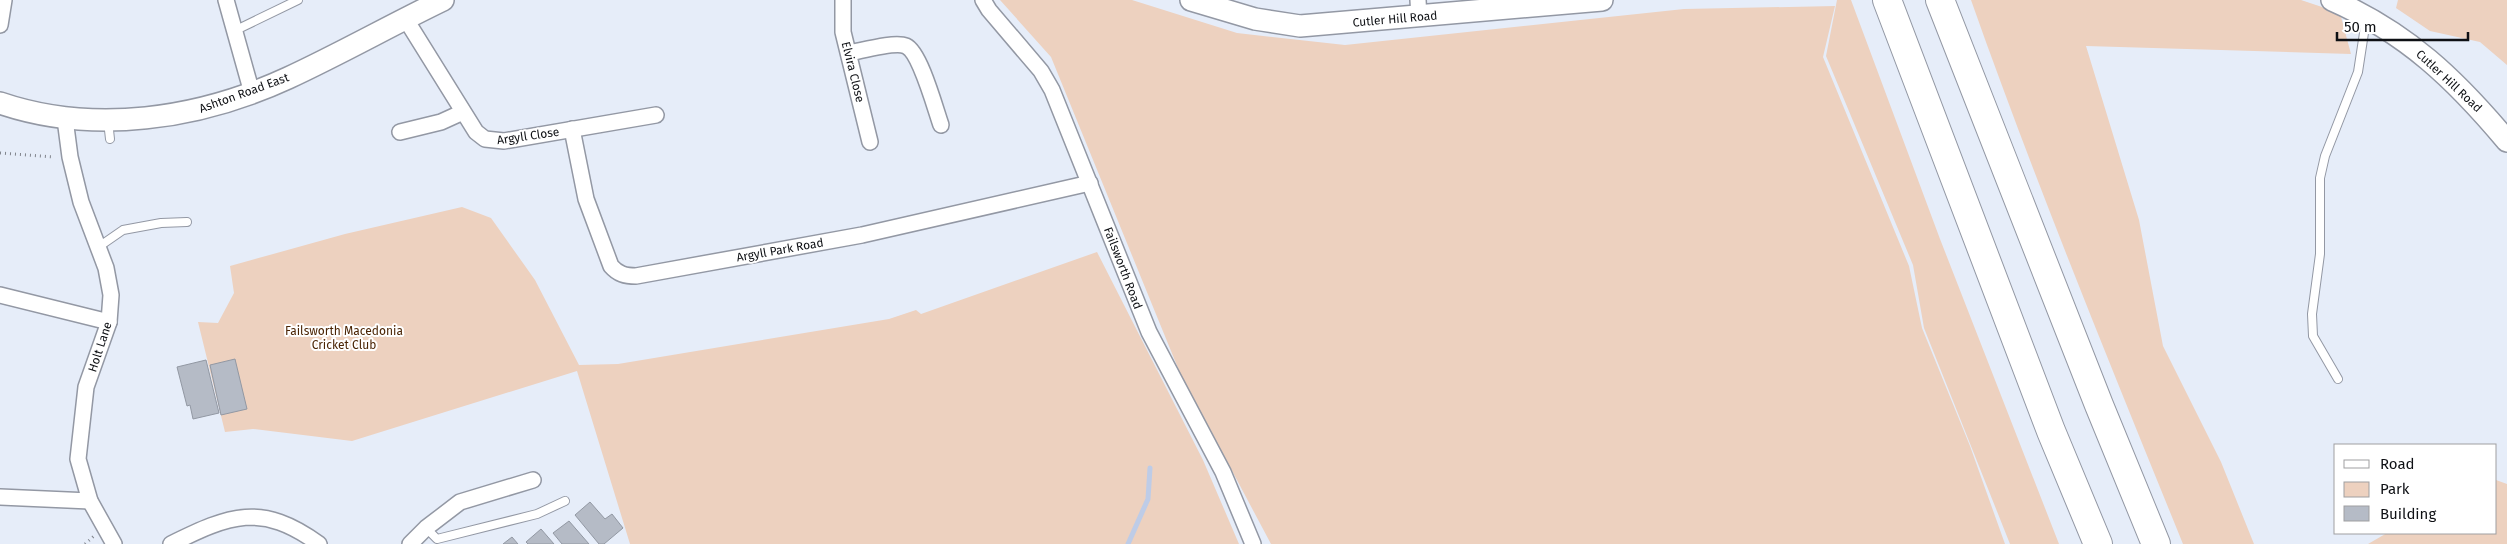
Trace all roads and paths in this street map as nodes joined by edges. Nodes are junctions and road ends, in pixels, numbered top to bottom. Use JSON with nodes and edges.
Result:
{"nodes":[{"id":1,"x":4,"y":0,"type":"edge"},
{"id":2,"x":226,"y":0,"type":"edge"},
{"id":3,"x":298,"y":0,"type":"edge"},
{"id":4,"x":443,"y":0,"type":"edge"},
{"id":5,"x":844,"y":0,"type":"edge"},
{"id":6,"x":984,"y":0,"type":"edge"},
{"id":7,"x":1191,"y":0,"type":"edge"},
{"id":8,"x":1602,"y":0,"type":"edge"},
{"id":9,"x":1886,"y":0,"type":"edge"},
{"id":10,"x":1940,"y":0,"type":"edge"},
{"id":11,"x":2332,"y":0,"type":"edge"},
{"id":12,"x":1419,"y":8,"type":"edge"},
{"id":13,"x":2371,"y":8,"type":"edge"},
{"id":14,"x":405,"y":18,"type":"junction"},
{"id":15,"x":0,"y":25,"type":"edge"},
{"id":16,"x":234,"y":30,"type":"junction"},
{"id":17,"x":848,"y":53,"type":"junction"},
{"id":18,"x":252,"y":93,"type":"junction"},
{"id":19,"x":0,"y":103,"type":"edge"},
{"id":20,"x":463,"y":112,"type":"junction"},
{"id":21,"x":656,"y":115,"type":"dead end"},
{"id":22,"x":65,"y":119,"type":"junction"},
{"id":23,"x":942,"y":125,"type":"dead end"},
{"id":24,"x":572,"y":129,"type":"junction"},
{"id":25,"x":400,"y":132,"type":"dead end"},
{"id":26,"x":2507,"y":141,"type":"edge"},
{"id":27,"x":870,"y":142,"type":"dead end"},
{"id":28,"x":0,"y":153,"type":"edge"},
{"id":29,"x":70,"y":157,"type":"junction"},
{"id":30,"x":1090,"y":184,"type":"junction"},
{"id":31,"x":187,"y":222,"type":"dead end"},
{"id":32,"x":96,"y":248,"type":"junction"},
{"id":33,"x":0,"y":295,"type":"edge"},
{"id":34,"x":109,"y":322,"type":"junction"},
{"id":35,"x":2338,"y":379,"type":"dead end"},
{"id":36,"x":533,"y":480,"type":"dead end"},
{"id":37,"x":0,"y":497,"type":"edge"},
{"id":38,"x":90,"y":501,"type":"junction"},
{"id":39,"x":565,"y":501,"type":"dead end"},
{"id":40,"x":426,"y":528,"type":"junction"},
{"id":41,"x":114,"y":544,"type":"edge"},
{"id":42,"x":171,"y":544,"type":"edge"},
{"id":43,"x":319,"y":544,"type":"edge"},
{"id":44,"x":410,"y":544,"type":"edge"},
{"id":45,"x":1253,"y":544,"type":"edge"},
{"id":46,"x":2098,"y":544,"type":"edge"},
{"id":47,"x":2156,"y":544,"type":"edge"}],
"edges":[{"from":1,"to":15,"type":"street"},
{"from":2,"to":16,"type":"street"},
{"from":3,"to":16,"type":"lane"},
{"from":4,"to":14,"type":"street","name":"Ashton Road East"},
{"from":5,"to":17,"type":"street","name":"Elvira Close"},
{"from":6,"to":30,"type":"street","name":"Failsworth Road"},
{"from":7,"to":12,"type":"street","name":"Cutler Hill Road"},
{"from":8,"to":12,"type":"street","name":"Cutler Hill Road"},
{"from":9,"to":46,"type":"highway"},
{"from":10,"to":47,"type":"highway"},
{"from":11,"to":13,"type":"street","name":"Cutler Hill Road"},
{"from":13,"to":26,"type":"street","name":"Cutler Hill Road"},
{"from":13,"to":35,"type":"lane"},
{"from":14,"to":18,"type":"street","name":"Ashton Road East"},
{"from":14,"to":20,"type":"street","name":"Argyll Close"},
{"from":16,"to":18,"type":"street"},
{"from":17,"to":23,"type":"street"},
{"from":17,"to":27,"type":"street","name":"Elvira Close"},
{"from":18,"to":22,"type":"street","name":"Ashton Road East"},
{"from":19,"to":22,"type":"street","name":"Ashton Road East"},
{"from":20,"to":24,"type":"street","name":"Argyll Close"},
{"from":20,"to":25,"type":"street"},
{"from":21,"to":24,"type":"street","name":"Argyll Close"},
{"from":22,"to":29,"type":"street","name":"Holt Lane"},
{"from":24,"to":30,"type":"street","name":"Argyll Park Road"},
{"from":28,"to":29,"type":"path"},
{"from":29,"to":32,"type":"street","name":"Holt Lane"},
{"from":30,"to":45,"type":"street","name":"Failsworth Road"},
{"from":31,"to":32,"type":"lane"},
{"from":32,"to":34,"type":"street","name":"Holt Lane"},
{"from":33,"to":34,"type":"street"},
{"from":34,"to":38,"type":"street","name":"Holt Lane"},
{"from":36,"to":40,"type":"street"},
{"from":37,"to":38,"type":"street"},
{"from":38,"to":41,"type":"street","name":"Holt Lane"},
{"from":39,"to":40,"type":"lane"},
{"from":40,"to":44,"type":"street"},
{"from":42,"to":43,"type":"street"}]}
